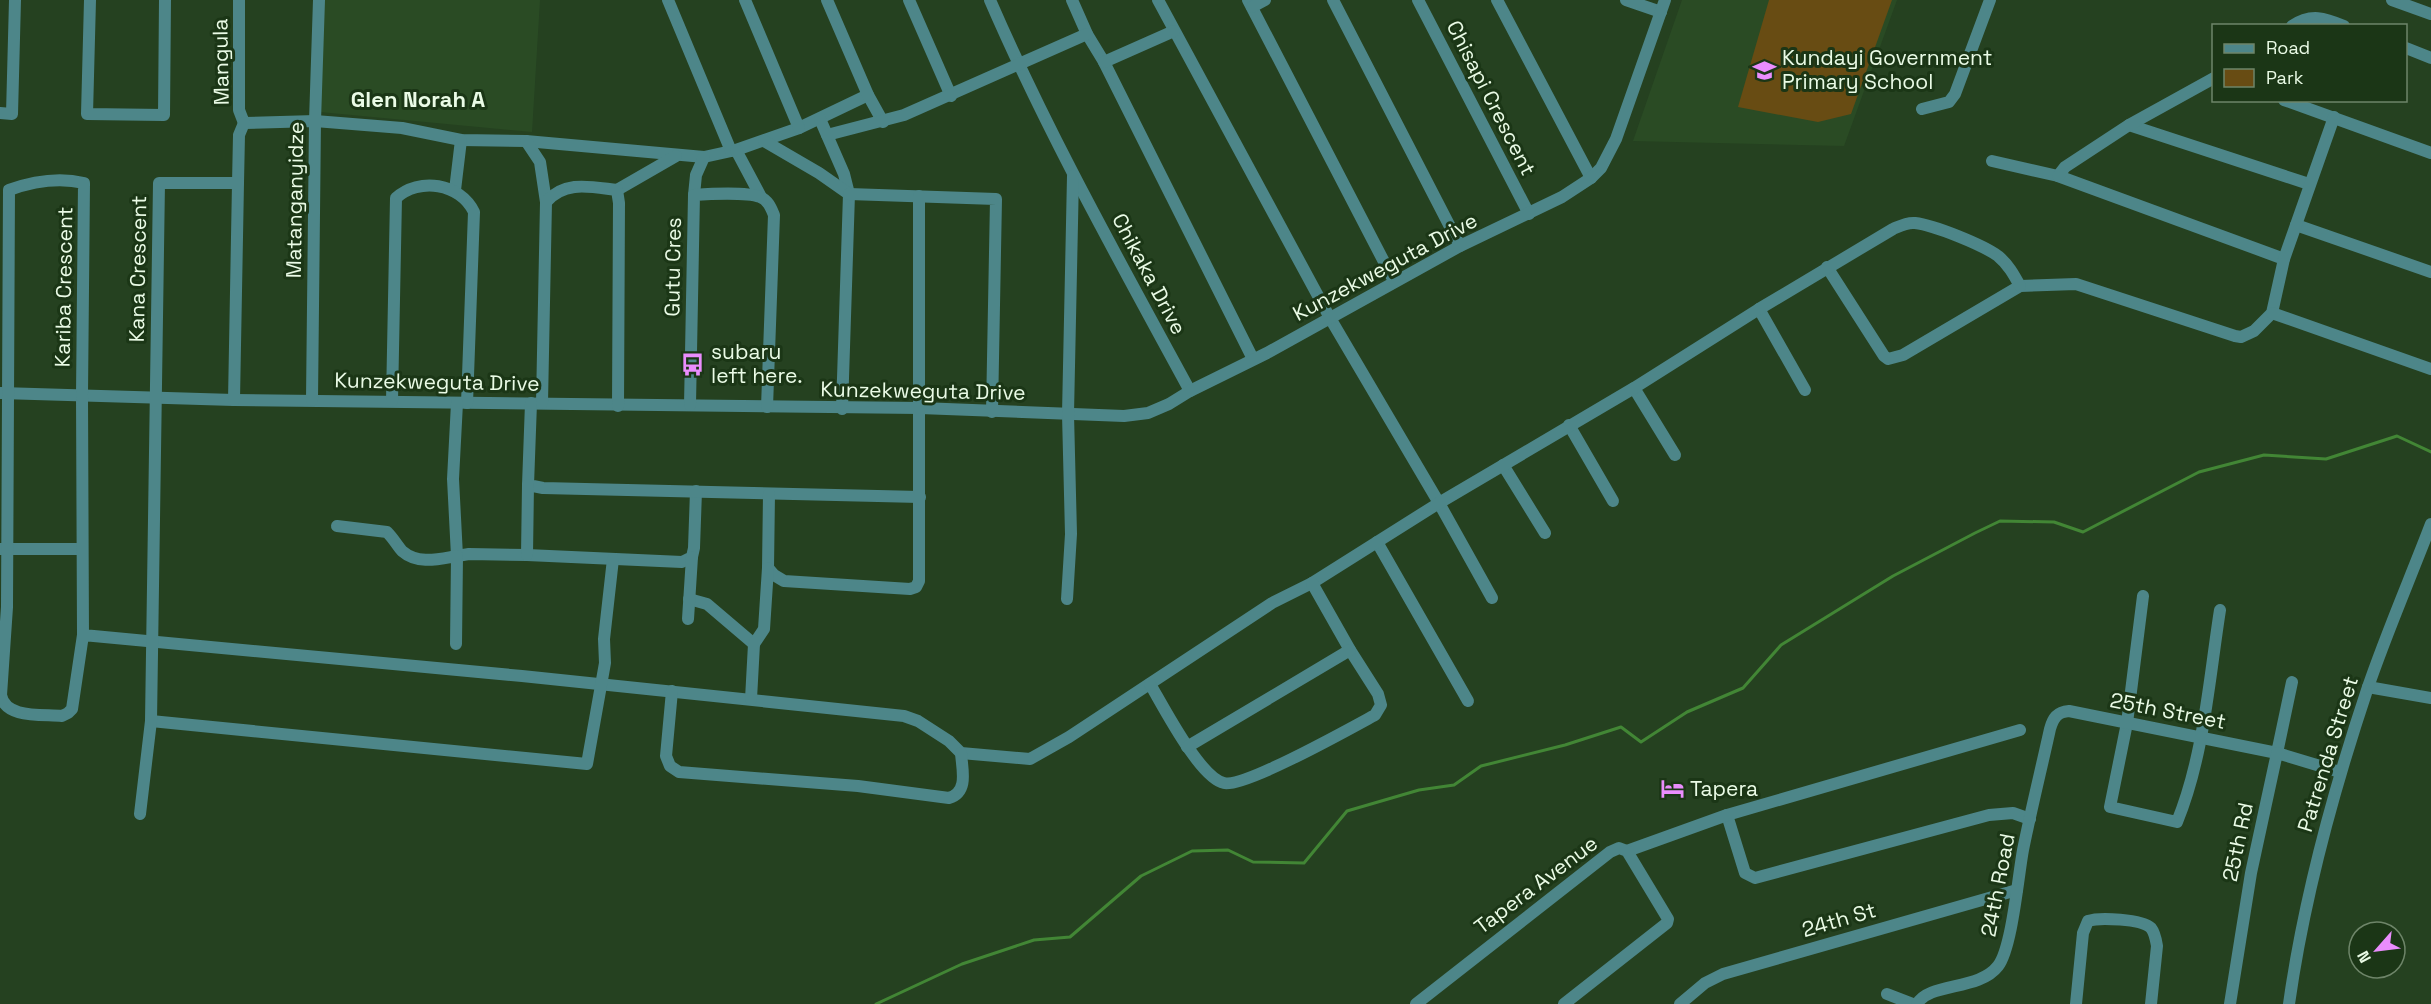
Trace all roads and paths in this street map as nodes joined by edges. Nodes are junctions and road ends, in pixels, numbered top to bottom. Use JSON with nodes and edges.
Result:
{"nodes":[{"id":1,"x":15,"y":0,"type":"edge"},
{"id":2,"x":90,"y":0,"type":"edge"},
{"id":3,"x":165,"y":0,"type":"edge"},
{"id":4,"x":239,"y":0,"type":"edge"},
{"id":5,"x":319,"y":0,"type":"edge"},
{"id":6,"x":668,"y":0,"type":"edge"},
{"id":7,"x":745,"y":0,"type":"edge"},
{"id":8,"x":827,"y":0,"type":"edge"},
{"id":9,"x":909,"y":0,"type":"edge"},
{"id":10,"x":990,"y":0,"type":"edge"},
{"id":11,"x":1072,"y":0,"type":"edge"},
{"id":12,"x":1158,"y":0,"type":"edge"},
{"id":13,"x":1264,"y":0,"type":"edge"},
{"id":14,"x":1333,"y":0,"type":"edge"},
{"id":15,"x":1418,"y":0,"type":"edge"},
{"id":16,"x":1497,"y":0,"type":"edge"},
{"id":17,"x":1626,"y":0,"type":"edge"},
{"id":18,"x":1990,"y":0,"type":"edge"},
{"id":19,"x":2392,"y":0,"type":"edge"},
{"id":20,"x":1250,"y":3,"type":"edge"},
{"id":21,"x":1663,"y":6,"type":"edge"},
{"id":22,"x":2431,"y":14,"type":"edge"},
{"id":23,"x":2296,"y":24,"type":"edge"},
{"id":24,"x":2339,"y":24,"type":"edge"},
{"id":25,"x":1174,"y":31,"type":"junction"},
{"id":26,"x":1087,"y":34,"type":"junction"},
{"id":27,"x":2407,"y":48,"type":"edge"},
{"id":28,"x":2431,"y":58,"type":"edge"},
{"id":29,"x":1104,"y":62,"type":"junction"},
{"id":30,"x":1018,"y":64,"type":"junction"},
{"id":31,"x":2212,"y":79,"type":"edge"},
{"id":32,"x":868,"y":95,"type":"junction"},
{"id":33,"x":951,"y":96,"type":"junction"},
{"id":34,"x":2290,"y":102,"type":"edge"},
{"id":35,"x":1922,"y":109,"type":"dead end"},
{"id":36,"x":0,"y":113,"type":"edge"},
{"id":37,"x":2334,"y":117,"type":"junction"},
{"id":38,"x":820,"y":119,"type":"junction"},
{"id":39,"x":315,"y":121,"type":"junction"},
{"id":40,"x":884,"y":122,"type":"junction"},
{"id":41,"x":244,"y":123,"type":"junction"},
{"id":42,"x":2129,"y":124,"type":"junction"},
{"id":43,"x":799,"y":128,"type":"junction"},
{"id":44,"x":827,"y":135,"type":"junction"},
{"id":45,"x":461,"y":140,"type":"junction"},
{"id":46,"x":526,"y":141,"type":"junction"},
{"id":47,"x":764,"y":141,"type":"junction"},
{"id":48,"x":733,"y":150,"type":"junction"},
{"id":49,"x":2431,"y":153,"type":"edge"},
{"id":50,"x":676,"y":156,"type":"junction"},
{"id":51,"x":704,"y":158,"type":"junction"},
{"id":52,"x":1992,"y":161,"type":"dead end"},
{"id":53,"x":1073,"y":175,"type":"junction"},
{"id":54,"x":2058,"y":176,"type":"junction"},
{"id":55,"x":1592,"y":178,"type":"junction"},
{"id":56,"x":238,"y":183,"type":"junction"},
{"id":57,"x":2309,"y":184,"type":"junction"},
{"id":58,"x":455,"y":190,"type":"junction"},
{"id":59,"x":617,"y":190,"type":"junction"},
{"id":60,"x":849,"y":194,"type":"junction"},
{"id":61,"x":694,"y":195,"type":"junction"},
{"id":62,"x":919,"y":196,"type":"junction"},
{"id":63,"x":760,"y":197,"type":"junction"},
{"id":64,"x":546,"y":202,"type":"junction"},
{"id":65,"x":1529,"y":214,"type":"junction"},
{"id":66,"x":2296,"y":225,"type":"junction"},
{"id":67,"x":1460,"y":246,"type":"junction"},
{"id":68,"x":2283,"y":259,"type":"junction"},
{"id":69,"x":1827,"y":267,"type":"junction"},
{"id":70,"x":2431,"y":272,"type":"edge"},
{"id":71,"x":1394,"y":281,"type":"junction"},
{"id":72,"x":2020,"y":286,"type":"junction"},
{"id":73,"x":1758,"y":309,"type":"junction"},
{"id":74,"x":2272,"y":313,"type":"junction"},
{"id":75,"x":1330,"y":318,"type":"junction"},
{"id":76,"x":1254,"y":359,"type":"junction"},
{"id":77,"x":2431,"y":369,"type":"edge"},
{"id":78,"x":1634,"y":388,"type":"junction"},
{"id":79,"x":1805,"y":390,"type":"dead end"},
{"id":80,"x":1190,"y":391,"type":"junction"},
{"id":81,"x":4,"y":393,"type":"edge"},
{"id":82,"x":82,"y":395,"type":"junction"},
{"id":83,"x":156,"y":399,"type":"junction"},
{"id":84,"x":234,"y":400,"type":"junction"},
{"id":85,"x":312,"y":400,"type":"junction"},
{"id":86,"x":392,"y":401,"type":"junction"},
{"id":87,"x":462,"y":403,"type":"junction"},
{"id":88,"x":537,"y":403,"type":"junction"},
{"id":89,"x":690,"y":405,"type":"junction"},
{"id":90,"x":618,"y":406,"type":"junction"},
{"id":91,"x":767,"y":407,"type":"junction"},
{"id":92,"x":920,"y":408,"type":"junction"},
{"id":93,"x":842,"y":409,"type":"junction"},
{"id":94,"x":992,"y":412,"type":"junction"},
{"id":95,"x":1068,"y":414,"type":"junction"},
{"id":96,"x":1569,"y":425,"type":"junction"},
{"id":97,"x":1675,"y":455,"type":"dead end"},
{"id":98,"x":1503,"y":465,"type":"junction"},
{"id":99,"x":528,"y":485,"type":"junction"},
{"id":100,"x":696,"y":491,"type":"junction"},
{"id":101,"x":769,"y":494,"type":"junction"},
{"id":102,"x":920,"y":496,"type":"junction"},
{"id":103,"x":1613,"y":501,"type":"dead end"},
{"id":104,"x":1440,"y":503,"type":"junction"},
{"id":105,"x":2431,"y":524,"type":"edge"},
{"id":106,"x":337,"y":526,"type":"dead end"},
{"id":107,"x":1545,"y":533,"type":"dead end"},
{"id":108,"x":1377,"y":542,"type":"junction"},
{"id":109,"x":4,"y":549,"type":"edge"},
{"id":110,"x":82,"y":549,"type":"junction"},
{"id":111,"x":527,"y":555,"type":"junction"},
{"id":112,"x":457,"y":556,"type":"junction"},
{"id":113,"x":692,"y":557,"type":"junction"},
{"id":114,"x":613,"y":559,"type":"junction"},
{"id":115,"x":768,"y":568,"type":"junction"},
{"id":116,"x":1312,"y":583,"type":"junction"},
{"id":117,"x":2143,"y":596,"type":"dead end"},
{"id":118,"x":1492,"y":598,"type":"dead end"},
{"id":119,"x":689,"y":599,"type":"junction"},
{"id":120,"x":1067,"y":599,"type":"dead end"},
{"id":121,"x":2220,"y":610,"type":"dead end"},
{"id":122,"x":688,"y":620,"type":"dead end"},
{"id":123,"x":83,"y":635,"type":"junction"},
{"id":124,"x":153,"y":641,"type":"junction"},
{"id":125,"x":456,"y":644,"type":"dead end"},
{"id":126,"x":754,"y":644,"type":"junction"},
{"id":127,"x":1350,"y":650,"type":"junction"},
{"id":128,"x":2292,"y":681,"type":"dead end"},
{"id":129,"x":602,"y":684,"type":"junction"},
{"id":130,"x":1150,"y":684,"type":"junction"},
{"id":131,"x":2368,"y":687,"type":"junction"},
{"id":132,"x":672,"y":691,"type":"junction"},
{"id":133,"x":2431,"y":698,"type":"edge"},
{"id":134,"x":751,"y":699,"type":"junction"},
{"id":135,"x":1468,"y":701,"type":"dead end"},
{"id":136,"x":2053,"y":719,"type":"joint"},
{"id":137,"x":152,"y":720,"type":"junction"},
{"id":138,"x":2127,"y":723,"type":"junction"},
{"id":139,"x":2020,"y":729,"type":"dead end"},
{"id":140,"x":2200,"y":738,"type":"junction"},
{"id":141,"x":1187,"y":747,"type":"junction"},
{"id":142,"x":961,"y":753,"type":"junction"},
{"id":143,"x":2277,"y":753,"type":"junction"},
{"id":144,"x":2340,"y":772,"type":"junction"},
{"id":145,"x":140,"y":814,"type":"dead end"},
{"id":146,"x":1727,"y":815,"type":"junction"},
{"id":147,"x":2030,"y":819,"type":"junction"},
{"id":148,"x":1627,"y":851,"type":"junction"},
{"id":149,"x":2017,"y":890,"type":"junction"},
{"id":150,"x":1887,"y":994,"type":"dead end"},
{"id":151,"x":1416,"y":1004,"type":"edge"},
{"id":152,"x":1564,"y":1004,"type":"edge"},
{"id":153,"x":1680,"y":1004,"type":"edge"},
{"id":154,"x":1915,"y":1004,"type":"edge"},
{"id":155,"x":2076,"y":1004,"type":"edge"},
{"id":156,"x":2151,"y":1004,"type":"edge"},
{"id":157,"x":2230,"y":1004,"type":"edge"},
{"id":158,"x":2289,"y":1004,"type":"edge"}],
"edges":[{"from":1,"to":36,"type":"street"},
{"from":2,"to":3,"type":"street"},
{"from":4,"to":41,"type":"street","name":"Mangula"},
{"from":5,"to":39,"type":"street","name":"Matanganyidze"},
{"from":6,"to":48,"type":"street"},
{"from":7,"to":43,"type":"street"},
{"from":8,"to":32,"type":"street"},
{"from":9,"to":33,"type":"street"},
{"from":10,"to":30,"type":"street","name":"Chikaka Drive"},
{"from":11,"to":26,"type":"street"},
{"from":12,"to":25,"type":"street"},
{"from":13,"to":20,"type":"street"},
{"from":14,"to":67,"type":"street"},
{"from":15,"to":65,"type":"street","name":"Chisapi Crescent"},
{"from":16,"to":55,"type":"street"},
{"from":17,"to":21,"type":"street"},
{"from":18,"to":35,"type":"street"},
{"from":19,"to":22,"type":"street"},
{"from":20,"to":71,"type":"street"},
{"from":21,"to":55,"type":"street","name":"Kunzekweguta Drive"},
{"from":23,"to":24,"type":"street"},
{"from":25,"to":29,"type":"street"},
{"from":25,"to":75,"type":"street"},
{"from":26,"to":29,"type":"street"},
{"from":26,"to":30,"type":"street"},
{"from":27,"to":28,"type":"street"},
{"from":29,"to":76,"type":"street"},
{"from":30,"to":33,"type":"street"},
{"from":30,"to":53,"type":"street","name":"Chikaka Drive"},
{"from":31,"to":42,"type":"street"},
{"from":32,"to":38,"type":"street","name":"Mangula"},
{"from":32,"to":40,"type":"street"},
{"from":33,"to":40,"type":"street"},
{"from":34,"to":37,"type":"street"},
{"from":37,"to":49,"type":"street"},
{"from":37,"to":57,"type":"street"},
{"from":38,"to":43,"type":"street","name":"Mangula"},
{"from":38,"to":44,"type":"street"},
{"from":39,"to":41,"type":"street","name":"Mangula"},
{"from":39,"to":45,"type":"street","name":"Mangula"},
{"from":39,"to":85,"type":"street","name":"Matanganyidze"},
{"from":40,"to":44,"type":"street"},
{"from":41,"to":56,"type":"street"},
{"from":42,"to":54,"type":"street"},
{"from":42,"to":57,"type":"street"},
{"from":43,"to":47,"type":"street","name":"Mangula"},
{"from":44,"to":60,"type":"street"},
{"from":45,"to":46,"type":"street","name":"Mangula"},
{"from":45,"to":58,"type":"street"},
{"from":46,"to":50,"type":"street","name":"Mangula"},
{"from":46,"to":64,"type":"street"},
{"from":47,"to":48,"type":"street","name":"Mangula"},
{"from":47,"to":60,"type":"street"},
{"from":48,"to":51,"type":"street","name":"Mangula"},
{"from":48,"to":63,"type":"street"},
{"from":50,"to":51,"type":"street","name":"Mangula"},
{"from":50,"to":59,"type":"street"},
{"from":51,"to":61,"type":"street"},
{"from":52,"to":54,"type":"street"},
{"from":53,"to":80,"type":"street","name":"Chikaka Drive"},
{"from":53,"to":95,"type":"street","name":"Chikaka Drive"},
{"from":54,"to":68,"type":"street"},
{"from":55,"to":65,"type":"street","name":"Kunzekweguta Drive"},
{"from":56,"to":83,"type":"street","name":"Kana Crescent"},
{"from":56,"to":84,"type":"street"},
{"from":57,"to":66,"type":"street"},
{"from":58,"to":86,"type":"street"},
{"from":58,"to":87,"type":"street"},
{"from":59,"to":64,"type":"street"},
{"from":59,"to":90,"type":"street"},
{"from":60,"to":62,"type":"street"},
{"from":60,"to":93,"type":"street"},
{"from":61,"to":63,"type":"street","name":"Gutu Cres"},
{"from":61,"to":89,"type":"street","name":"Gutu Cres"},
{"from":62,"to":92,"type":"street"},
{"from":62,"to":94,"type":"street"},
{"from":63,"to":91,"type":"street"},
{"from":64,"to":88,"type":"street"},
{"from":65,"to":67,"type":"street","name":"Kunzekweguta Drive"},
{"from":66,"to":68,"type":"street"},
{"from":66,"to":70,"type":"street"},
{"from":67,"to":71,"type":"street","name":"Kunzekweguta Drive"},
{"from":68,"to":74,"type":"street"},
{"from":69,"to":72,"type":"street"},
{"from":69,"to":72,"type":"street"},
{"from":69,"to":73,"type":"street"},
{"from":71,"to":75,"type":"street","name":"Kunzekweguta Drive"},
{"from":72,"to":74,"type":"street"},
{"from":73,"to":78,"type":"street"},
{"from":73,"to":79,"type":"street"},
{"from":74,"to":77,"type":"street"},
{"from":75,"to":76,"type":"street","name":"Kunzekweguta Drive"},
{"from":75,"to":104,"type":"street"},
{"from":76,"to":80,"type":"street","name":"Kunzekweguta Drive"},
{"from":78,"to":96,"type":"street"},
{"from":78,"to":97,"type":"street"},
{"from":80,"to":95,"type":"street","name":"Kunzekweguta Drive"},
{"from":81,"to":82,"type":"street","name":"Kunzekweguta Drive"},
{"from":81,"to":82,"type":"street","name":"Kariba Crescent"},
{"from":81,"to":109,"type":"street"},
{"from":82,"to":83,"type":"street","name":"Kunzekweguta Drive"},
{"from":82,"to":110,"type":"street"},
{"from":83,"to":84,"type":"street","name":"Kunzekweguta Drive"},
{"from":83,"to":124,"type":"street"},
{"from":84,"to":85,"type":"street","name":"Kunzekweguta Drive"},
{"from":85,"to":86,"type":"street","name":"Kunzekweguta Drive"},
{"from":86,"to":87,"type":"street","name":"Kunzekweguta Drive"},
{"from":87,"to":88,"type":"street","name":"Kunzekweguta Drive"},
{"from":87,"to":112,"type":"street"},
{"from":88,"to":90,"type":"street","name":"Kunzekweguta Drive"},
{"from":88,"to":99,"type":"street"},
{"from":89,"to":90,"type":"street","name":"Kunzekweguta Drive"},
{"from":89,"to":91,"type":"street","name":"Kunzekweguta Drive"},
{"from":91,"to":93,"type":"street","name":"Kunzekweguta Drive"},
{"from":92,"to":93,"type":"street","name":"Kunzekweguta Drive"},
{"from":92,"to":94,"type":"street","name":"Kunzekweguta Drive"},
{"from":92,"to":102,"type":"street"},
{"from":94,"to":95,"type":"street","name":"Kunzekweguta Drive"},
{"from":95,"to":120,"type":"street","name":"Chikaka Drive"},
{"from":96,"to":98,"type":"street"},
{"from":96,"to":103,"type":"street"},
{"from":98,"to":104,"type":"street"},
{"from":98,"to":107,"type":"street"},
{"from":99,"to":100,"type":"street"},
{"from":99,"to":111,"type":"street"},
{"from":100,"to":101,"type":"street"},
{"from":100,"to":113,"type":"street"},
{"from":101,"to":102,"type":"street"},
{"from":101,"to":115,"type":"street"},
{"from":102,"to":115,"type":"street"},
{"from":104,"to":108,"type":"street"},
{"from":104,"to":118,"type":"street"},
{"from":105,"to":131,"type":"street","name":"Patrenda Street"},
{"from":106,"to":112,"type":"street"},
{"from":108,"to":116,"type":"street"},
{"from":108,"to":135,"type":"street"},
{"from":109,"to":110,"type":"street"},
{"from":109,"to":123,"type":"street"},
{"from":110,"to":123,"type":"street"},
{"from":111,"to":112,"type":"street"},
{"from":111,"to":114,"type":"street"},
{"from":112,"to":125,"type":"street"},
{"from":113,"to":114,"type":"street"},
{"from":113,"to":119,"type":"street"},
{"from":114,"to":129,"type":"street"},
{"from":115,"to":126,"type":"street"},
{"from":116,"to":127,"type":"street"},
{"from":116,"to":130,"type":"street"},
{"from":117,"to":138,"type":"street"},
{"from":119,"to":122,"type":"street"},
{"from":119,"to":126,"type":"street"},
{"from":121,"to":140,"type":"street"},
{"from":123,"to":124,"type":"street"},
{"from":124,"to":129,"type":"street"},
{"from":124,"to":137,"type":"street"},
{"from":126,"to":134,"type":"street"},
{"from":127,"to":141,"type":"street"},
{"from":127,"to":141,"type":"street"},
{"from":128,"to":143,"type":"street","name":"25th Rd"},
{"from":129,"to":132,"type":"street"},
{"from":129,"to":137,"type":"street"},
{"from":130,"to":141,"type":"street"},
{"from":130,"to":142,"type":"street"},
{"from":131,"to":133,"type":"street"},
{"from":131,"to":144,"type":"street","name":"Patrenda Street"},
{"from":132,"to":134,"type":"street"},
{"from":132,"to":142,"type":"street"},
{"from":134,"to":142,"type":"street"},
{"from":136,"to":138,"type":"street","name":"25th Street"},
{"from":136,"to":147,"type":"street","name":"24th Road"},
{"from":137,"to":145,"type":"street"},
{"from":138,"to":140,"type":"street","name":"25th Street"},
{"from":138,"to":140,"type":"street"},
{"from":139,"to":146,"type":"street"},
{"from":140,"to":143,"type":"street","name":"25th Street"},
{"from":143,"to":144,"type":"street"},
{"from":143,"to":157,"type":"street","name":"25th Rd"},
{"from":144,"to":158,"type":"street","name":"Patrenda Street"},
{"from":146,"to":147,"type":"street"},
{"from":146,"to":148,"type":"street"},
{"from":147,"to":149,"type":"street","name":"24th Road"},
{"from":148,"to":151,"type":"street","name":"Tapera Avenue"},
{"from":148,"to":152,"type":"street","name":"Tapera Avenue"},
{"from":149,"to":153,"type":"street","name":"24th St"},
{"from":149,"to":154,"type":"street","name":"24th Road"},
{"from":150,"to":154,"type":"street"},
{"from":155,"to":156,"type":"street"}]}
